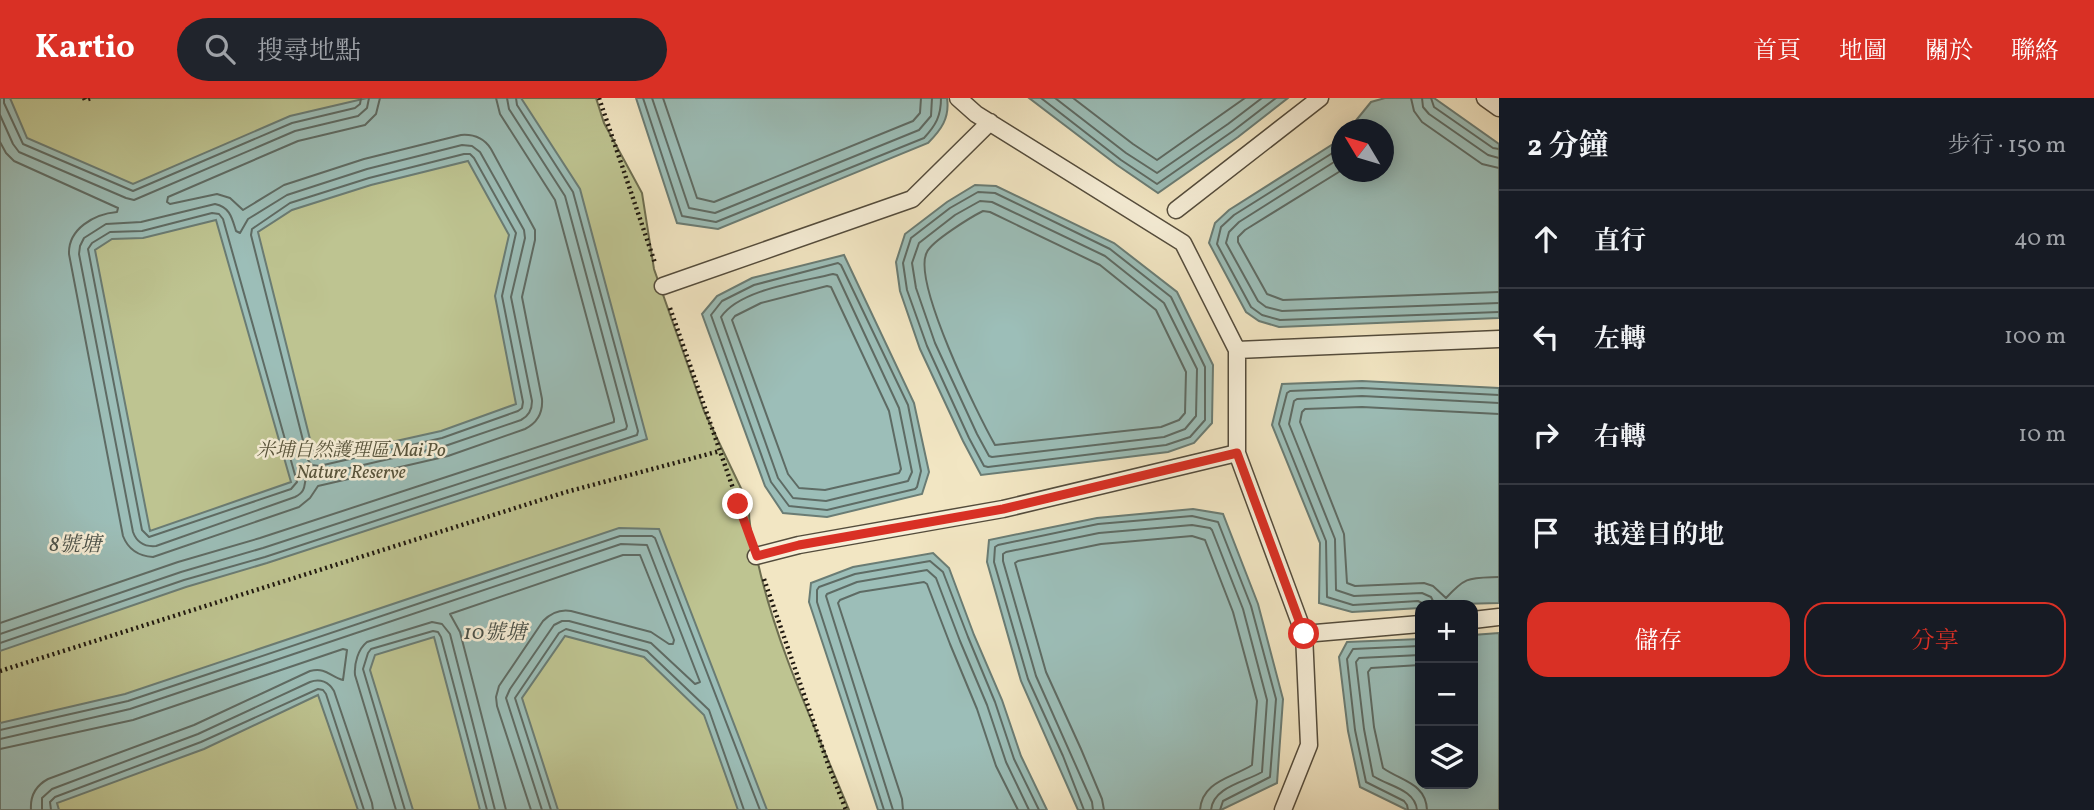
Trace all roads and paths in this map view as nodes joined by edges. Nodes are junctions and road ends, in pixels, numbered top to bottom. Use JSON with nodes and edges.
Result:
{"nodes":[{"id":1,"x":84,"y":98,"type":"edge"},
{"id":2,"x":92,"y":98,"type":"edge"},
{"id":3,"x":599,"y":98,"type":"edge"},
{"id":4,"x":958,"y":98,"type":"edge"},
{"id":5,"x":1320,"y":98,"type":"edge"},
{"id":6,"x":1485,"y":98,"type":"edge"},
{"id":7,"x":1499,"y":108,"type":"edge"},
{"id":8,"x":990,"y":122,"type":"junction"},
{"id":9,"x":1176,"y":210,"type":"dead end"},
{"id":10,"x":663,"y":286,"type":"junction"},
{"id":11,"x":1499,"y":339,"type":"edge"},
{"id":12,"x":1237,"y":350,"type":"junction"},
{"id":13,"x":720,"y":451,"type":"junction"},
{"id":14,"x":1237,"y":453,"type":"junction"},
{"id":15,"x":757,"y":556,"type":"junction"},
{"id":16,"x":1499,"y":617,"type":"edge"},
{"id":17,"x":1478,"y":619,"type":"edge"},
{"id":18,"x":1415,"y":624,"type":"edge"},
{"id":19,"x":1304,"y":634,"type":"junction"},
{"id":20,"x":0,"y":671,"type":"edge"},
{"id":21,"x":846,"y":810,"type":"edge"},
{"id":22,"x":1283,"y":810,"type":"edge"}],
"edges":[{"from":1,"to":2,"type":"path"},
{"from":3,"to":10,"type":"path"},
{"from":4,"to":8,"type":"lane"},
{"from":5,"to":9,"type":"lane"},
{"from":6,"to":7,"type":"lane"},
{"from":8,"to":10,"type":"lane"},
{"from":8,"to":12,"type":"lane"},
{"from":10,"to":13,"type":"path"},
{"from":11,"to":12,"type":"lane"},
{"from":12,"to":14,"type":"lane"},
{"from":13,"to":15,"type":"path"},
{"from":13,"to":20,"type":"path"},
{"from":14,"to":15,"type":"lane"},
{"from":14,"to":19,"type":"lane"},
{"from":15,"to":21,"type":"path"},
{"from":16,"to":17,"type":"lane"},
{"from":18,"to":19,"type":"lane"},
{"from":19,"to":22,"type":"lane"}]}
